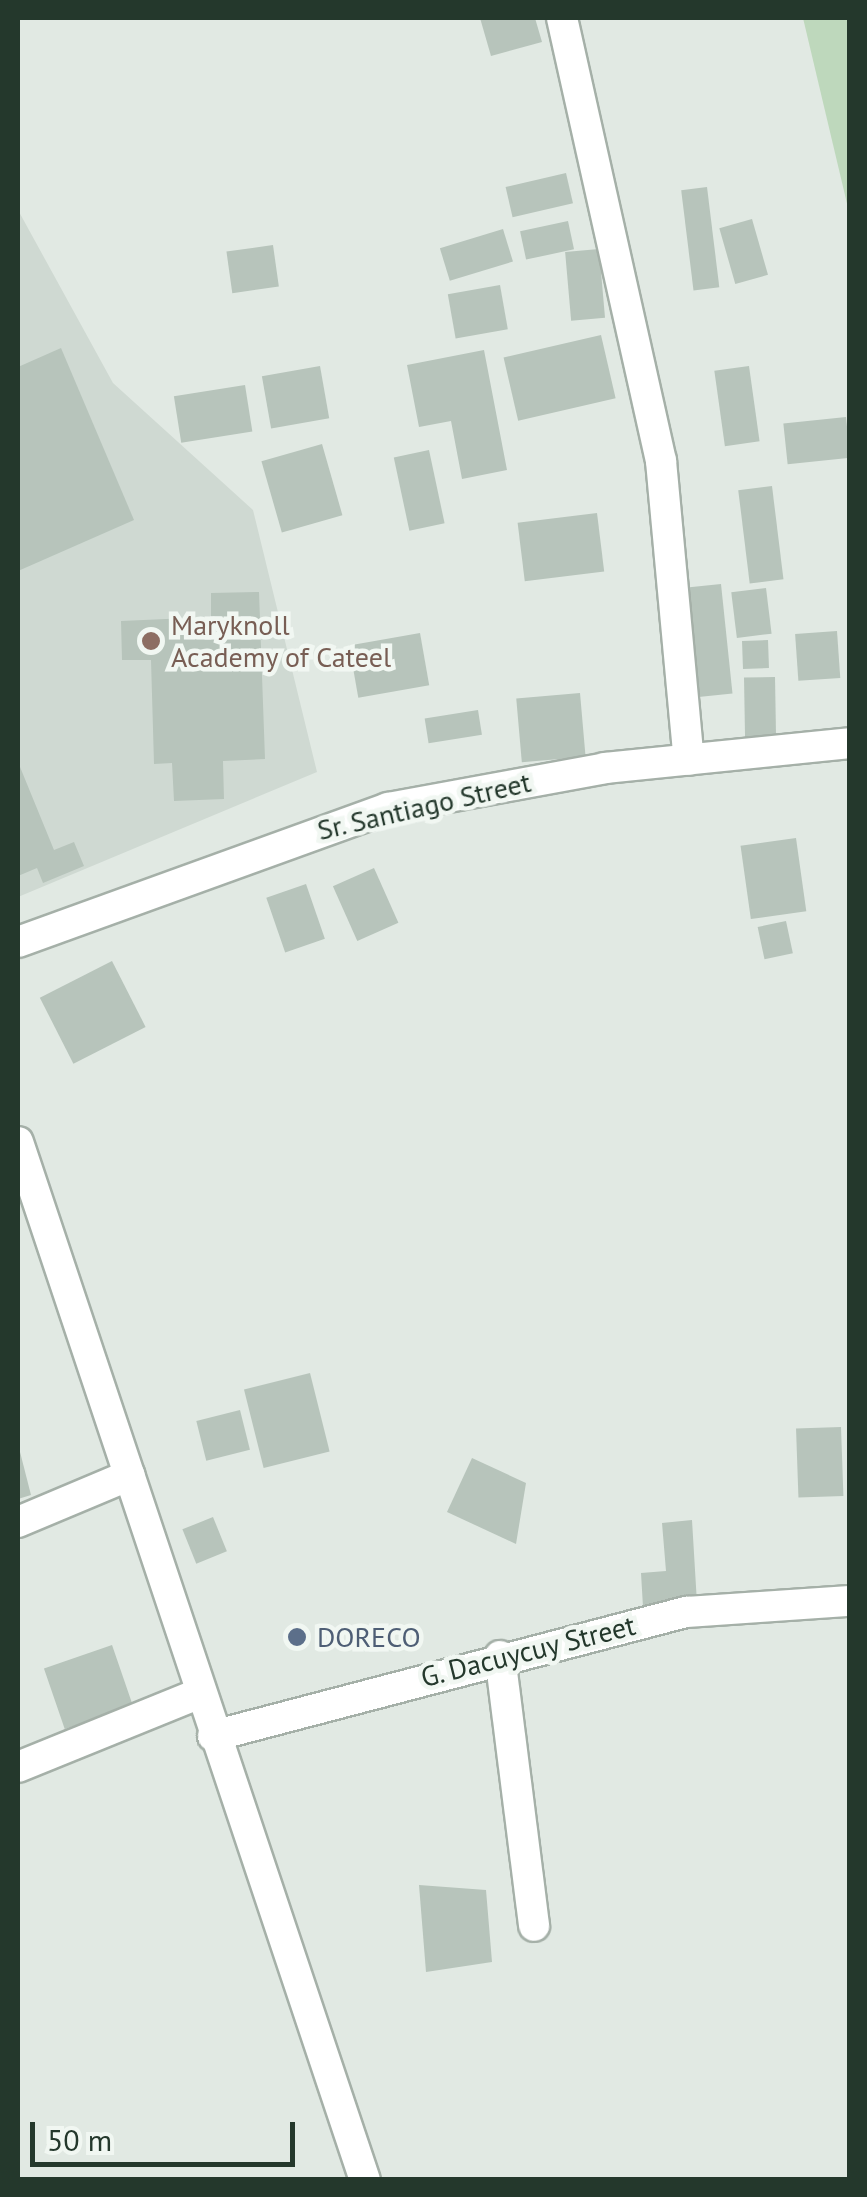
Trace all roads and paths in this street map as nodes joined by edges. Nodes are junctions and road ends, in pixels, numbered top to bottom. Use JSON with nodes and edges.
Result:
{"nodes":[{"id":1,"x":562,"y":18,"type":"edge"},
{"id":2,"x":850,"y":743,"type":"edge"},
{"id":3,"x":689,"y":760,"type":"junction"},
{"id":4,"x":18,"y":942,"type":"edge"},
{"id":5,"x":18,"y":1142,"type":"edge"},
{"id":6,"x":130,"y":1475,"type":"junction"},
{"id":7,"x":18,"y":1522,"type":"edge"},
{"id":8,"x":850,"y":1601,"type":"edge"},
{"id":9,"x":500,"y":1656,"type":"junction"},
{"id":10,"x":200,"y":1693,"type":"junction"},
{"id":11,"x":213,"y":1736,"type":"junction"},
{"id":12,"x":18,"y":1766,"type":"edge"},
{"id":13,"x":534,"y":1926,"type":"dead end"},
{"id":14,"x":365,"y":2180,"type":"edge"}],
"edges":[{"from":1,"to":3,"type":"street"},
{"from":2,"to":3,"type":"street","name":"Sr. Santiago Street"},
{"from":3,"to":4,"type":"street","name":"Sr. Santiago Street"},
{"from":5,"to":6,"type":"street"},
{"from":6,"to":7,"type":"street"},
{"from":6,"to":10,"type":"street"},
{"from":8,"to":9,"type":"street","name":"G. Dacuycuy Street"},
{"from":9,"to":11,"type":"street","name":"G. Dacuycuy Street"},
{"from":9,"to":13,"type":"street"},
{"from":10,"to":11,"type":"street"},
{"from":10,"to":12,"type":"street"},
{"from":11,"to":14,"type":"street"}]}
